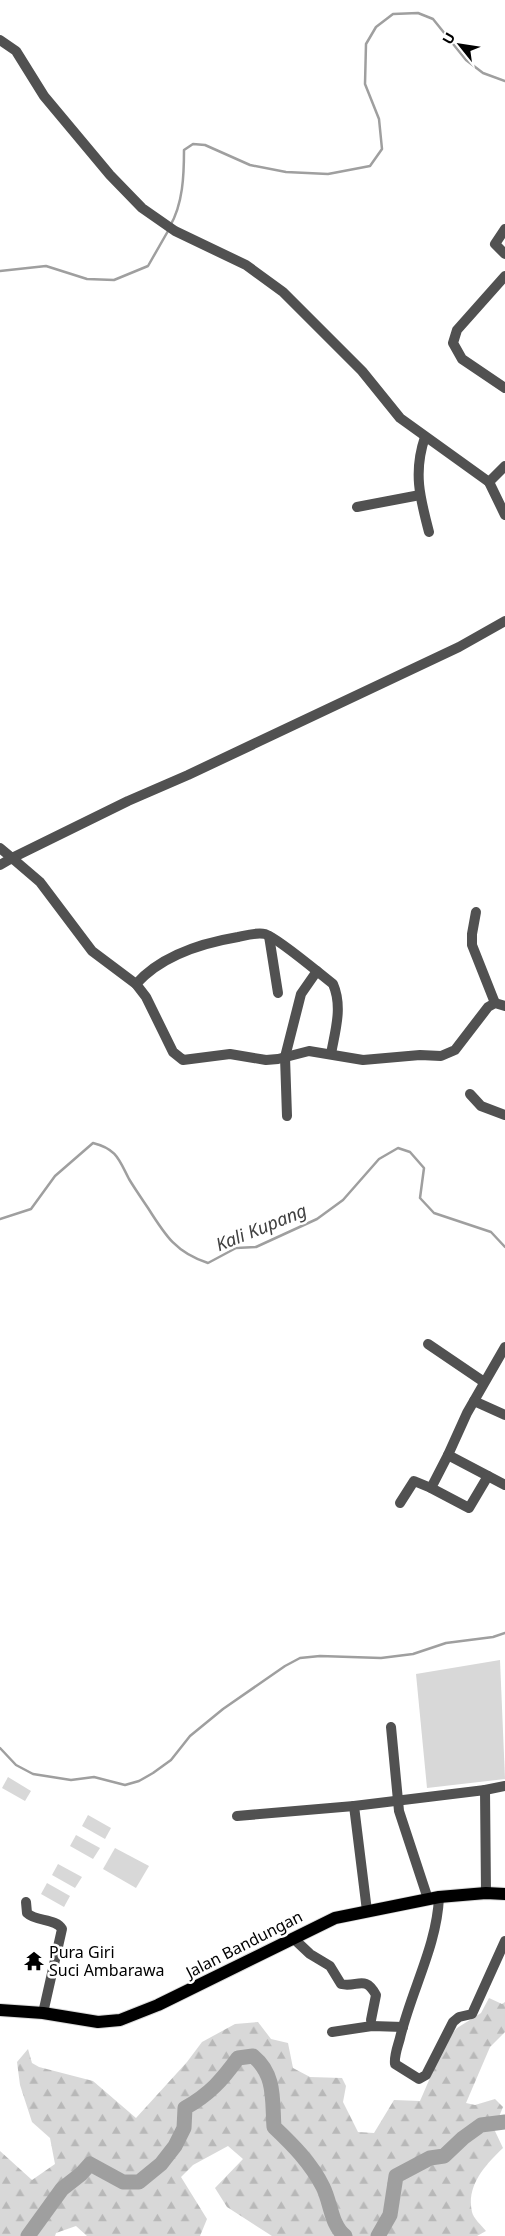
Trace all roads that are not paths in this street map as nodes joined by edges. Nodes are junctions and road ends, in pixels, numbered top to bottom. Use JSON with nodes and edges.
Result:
{"nodes":[{"id":1,"x":0,"y":40,"type":"edge"},
{"id":2,"x":505,"y":229,"type":"edge"},
{"id":3,"x":505,"y":254,"type":"edge"},
{"id":4,"x":505,"y":276,"type":"edge"},
{"id":5,"x":505,"y":388,"type":"edge"},
{"id":6,"x":425,"y":437,"type":"junction"},
{"id":7,"x":505,"y":466,"type":"edge"},
{"id":8,"x":489,"y":482,"type":"junction"},
{"id":9,"x":420,"y":495,"type":"junction"},
{"id":10,"x":357,"y":507,"type":"dead end"},
{"id":11,"x":505,"y":515,"type":"edge"},
{"id":12,"x":429,"y":532,"type":"dead end"},
{"id":13,"x":505,"y":621,"type":"edge"},
{"id":14,"x":0,"y":848,"type":"edge"},
{"id":15,"x":12,"y":858,"type":"junction"},
{"id":16,"x":0,"y":864,"type":"edge"},
{"id":17,"x":476,"y":912,"type":"dead end"},
{"id":18,"x":269,"y":936,"type":"junction"},
{"id":19,"x":317,"y":972,"type":"junction"},
{"id":20,"x":136,"y":984,"type":"junction"},
{"id":21,"x":278,"y":993,"type":"dead end"},
{"id":22,"x":500,"y":1004,"type":"edge"},
{"id":23,"x":331,"y":1054,"type":"junction"},
{"id":24,"x":285,"y":1058,"type":"junction"},
{"id":25,"x":470,"y":1094,"type":"dead end"},
{"id":26,"x":505,"y":1115,"type":"edge"},
{"id":27,"x":287,"y":1116,"type":"dead end"},
{"id":28,"x":428,"y":1344,"type":"dead end"},
{"id":29,"x":505,"y":1347,"type":"edge"},
{"id":30,"x":484,"y":1382,"type":"junction"},
{"id":31,"x":474,"y":1401,"type":"junction"},
{"id":32,"x":505,"y":1415,"type":"edge"},
{"id":33,"x":448,"y":1455,"type":"junction"},
{"id":34,"x":488,"y":1476,"type":"junction"},
{"id":35,"x":505,"y":1485,"type":"edge"},
{"id":36,"x":431,"y":1488,"type":"junction"},
{"id":37,"x":400,"y":1503,"type":"dead end"},
{"id":38,"x":391,"y":1727,"type":"dead end"},
{"id":39,"x":505,"y":1786,"type":"edge"},
{"id":40,"x":485,"y":1790,"type":"junction"},
{"id":41,"x":397,"y":1801,"type":"junction"},
{"id":42,"x":354,"y":1806,"type":"junction"},
{"id":43,"x":237,"y":1816,"type":"dead end"},
{"id":44,"x":486,"y":1893,"type":"junction"},
{"id":45,"x":505,"y":1894,"type":"edge"},
{"id":46,"x":433,"y":1898,"type":"junction"},
{"id":47,"x":26,"y":1902,"type":"dead end"},
{"id":48,"x":367,"y":1911,"type":"junction"},
{"id":49,"x":294,"y":1938,"type":"junction"},
{"id":50,"x":505,"y":1941,"type":"edge"},
{"id":51,"x":0,"y":2010,"type":"edge"},
{"id":52,"x":43,"y":2013,"type":"junction"},
{"id":53,"x":371,"y":2020,"type":"dead end"},
{"id":54,"x":403,"y":2027,"type":"junction"},
{"id":55,"x":332,"y":2032,"type":"dead end"}],
"edges":[{"from":1,"to":6,"type":"street"},
{"from":2,"to":3,"type":"street"},
{"from":4,"to":5,"type":"street"},
{"from":6,"to":8,"type":"street"},
{"from":6,"to":9,"type":"street"},
{"from":7,"to":8,"type":"street"},
{"from":8,"to":11,"type":"street"},
{"from":9,"to":10,"type":"street"},
{"from":9,"to":12,"type":"street"},
{"from":13,"to":15,"type":"street"},
{"from":14,"to":15,"type":"street"},
{"from":15,"to":16,"type":"street"},
{"from":15,"to":20,"type":"street"},
{"from":17,"to":22,"type":"street"},
{"from":18,"to":19,"type":"street"},
{"from":18,"to":20,"type":"street"},
{"from":18,"to":21,"type":"street"},
{"from":19,"to":23,"type":"street"},
{"from":19,"to":24,"type":"street"},
{"from":20,"to":24,"type":"street"},
{"from":22,"to":23,"type":"street"},
{"from":23,"to":24,"type":"street"},
{"from":24,"to":27,"type":"street"},
{"from":25,"to":26,"type":"street"},
{"from":28,"to":30,"type":"street"},
{"from":29,"to":30,"type":"street"},
{"from":30,"to":31,"type":"street"},
{"from":31,"to":32,"type":"street"},
{"from":31,"to":33,"type":"street"},
{"from":33,"to":34,"type":"street"},
{"from":33,"to":36,"type":"street"},
{"from":34,"to":35,"type":"street"},
{"from":34,"to":36,"type":"street"},
{"from":36,"to":37,"type":"street"},
{"from":38,"to":41,"type":"street"},
{"from":39,"to":40,"type":"street"},
{"from":40,"to":41,"type":"street"},
{"from":40,"to":44,"type":"street"},
{"from":41,"to":42,"type":"street"},
{"from":41,"to":46,"type":"street"},
{"from":42,"to":43,"type":"street"},
{"from":42,"to":48,"type":"street"},
{"from":44,"to":45,"type":"main road","name":"Jalan Bandungan"},
{"from":44,"to":46,"type":"main road","name":"Jalan Bandungan"},
{"from":46,"to":48,"type":"main road","name":"Jalan Bandungan"},
{"from":46,"to":54,"type":"street"},
{"from":47,"to":52,"type":"street"},
{"from":48,"to":49,"type":"main road","name":"Jalan Bandungan"},
{"from":49,"to":52,"type":"main road","name":"Jalan Bandungan"},
{"from":49,"to":53,"type":"street"},
{"from":50,"to":54,"type":"street"},
{"from":51,"to":52,"type":"main road","name":"Jalan Bandungan"},
{"from":54,"to":55,"type":"street"}]}
